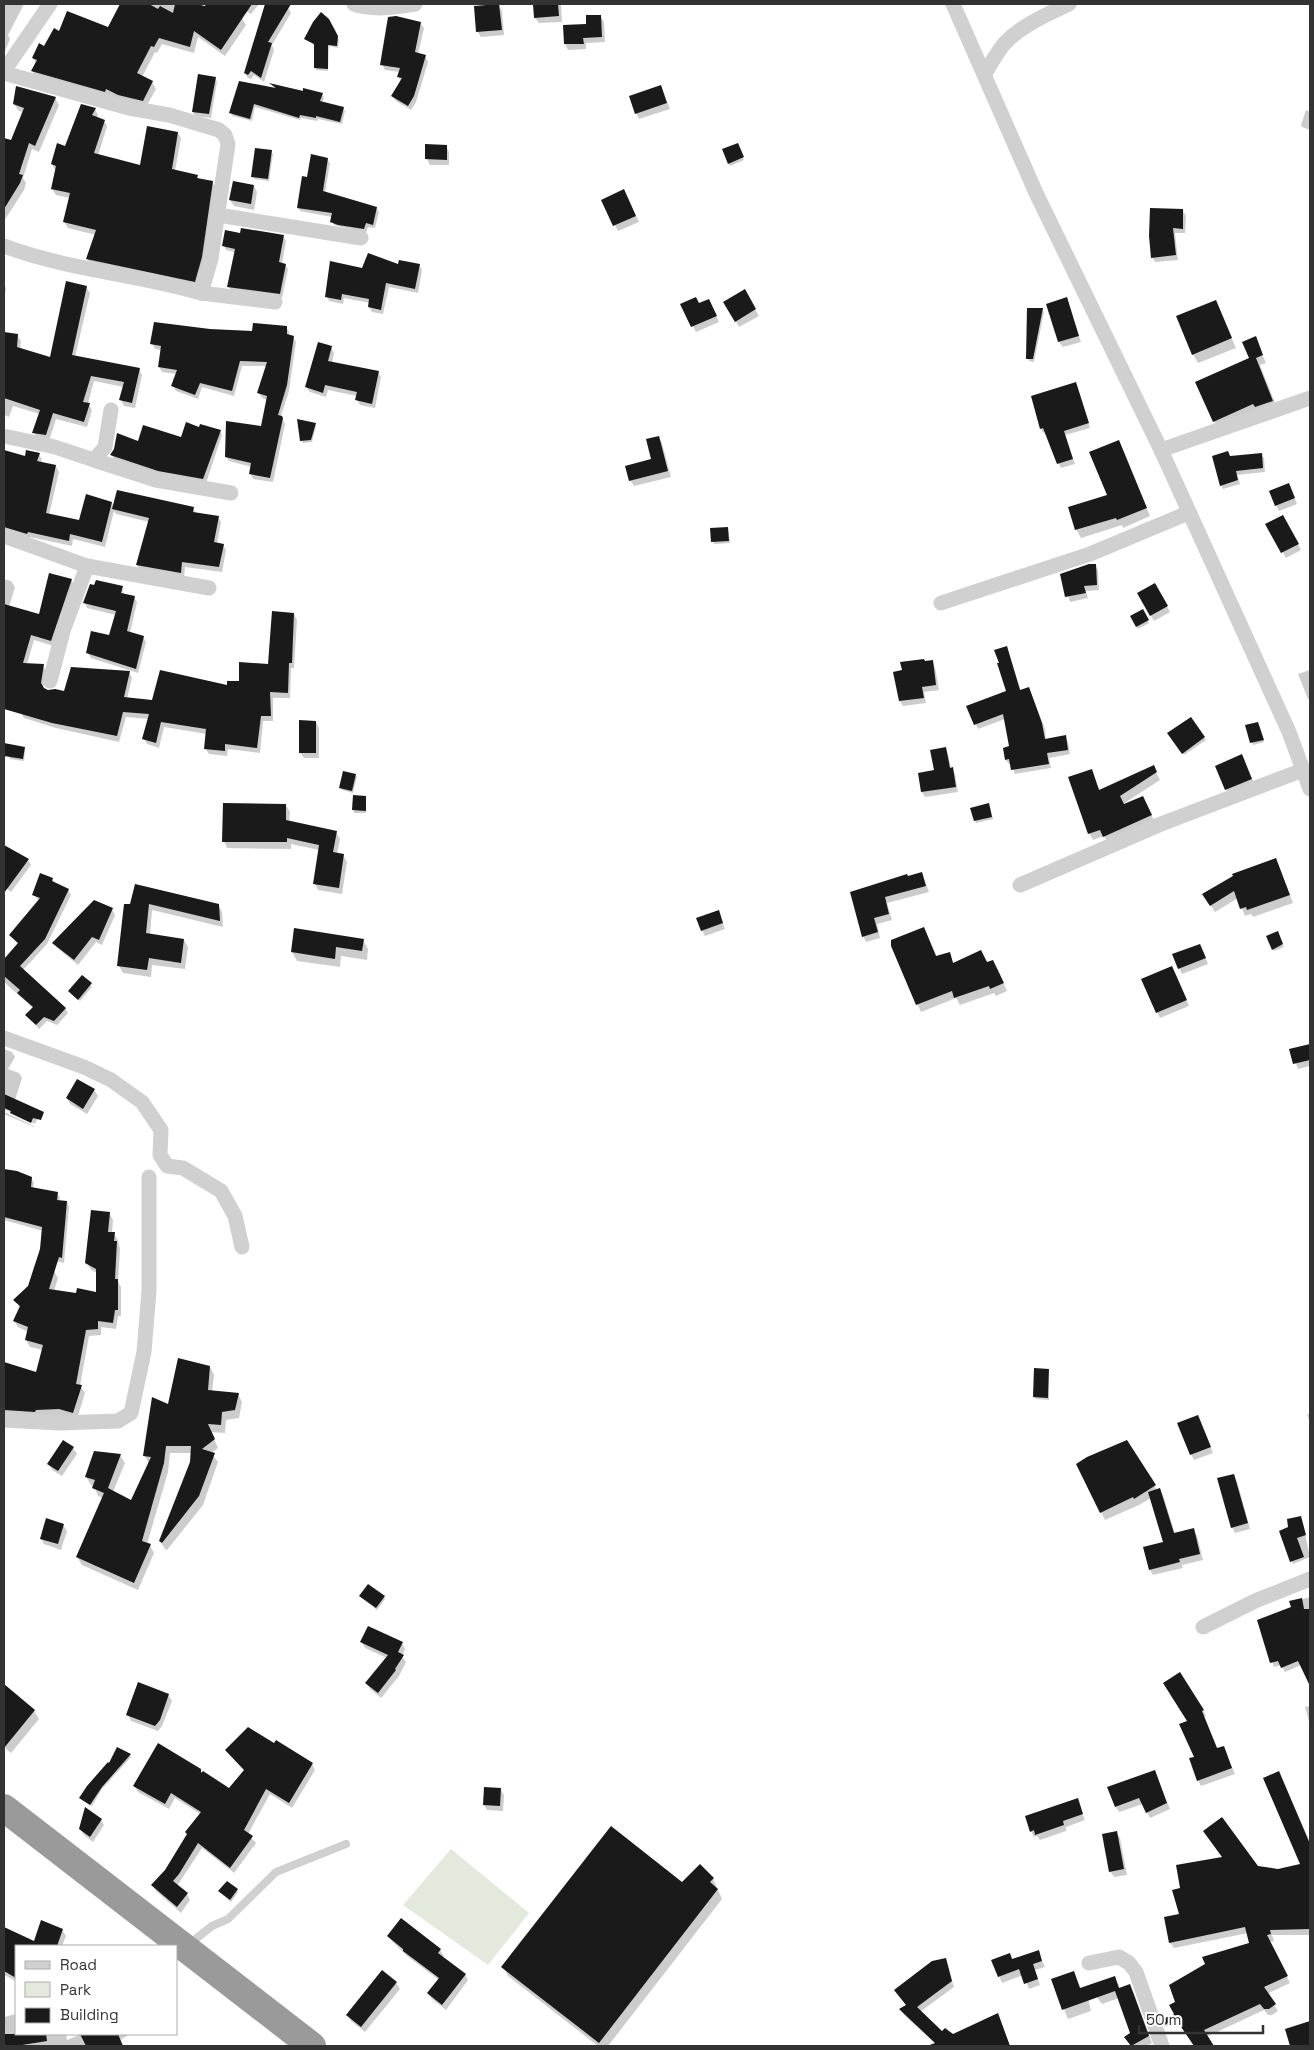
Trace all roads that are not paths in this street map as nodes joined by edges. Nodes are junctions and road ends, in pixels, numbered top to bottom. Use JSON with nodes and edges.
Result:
{"nodes":[{"id":1,"x":50,"y":4,"type":"edge"},
{"id":2,"x":354,"y":4,"type":"edge"},
{"id":3,"x":415,"y":4,"type":"edge"},
{"id":4,"x":953,"y":4,"type":"edge"},
{"id":5,"x":1069,"y":4,"type":"edge"},
{"id":6,"x":4,"y":72,"type":"edge"},
{"id":7,"x":985,"y":73,"type":"junction"},
{"id":8,"x":218,"y":215,"type":"junction"},
{"id":9,"x":361,"y":238,"type":"dead end"},
{"id":10,"x":4,"y":246,"type":"edge"},
{"id":11,"x":201,"y":293,"type":"junction"},
{"id":12,"x":275,"y":302,"type":"dead end"},
{"id":13,"x":1310,"y":398,"type":"edge"},
{"id":14,"x":111,"y":410,"type":"dead end"},
{"id":15,"x":4,"y":436,"type":"edge"},
{"id":16,"x":1161,"y":450,"type":"junction"},
{"id":17,"x":94,"y":460,"type":"junction"},
{"id":18,"x":232,"y":493,"type":"dead end"},
{"id":19,"x":1188,"y":512,"type":"junction"},
{"id":20,"x":4,"y":536,"type":"edge"},
{"id":21,"x":87,"y":566,"type":"junction"},
{"id":22,"x":209,"y":588,"type":"dead end"},
{"id":23,"x":941,"y":603,"type":"dead end"},
{"id":24,"x":50,"y":681,"type":"dead end"},
{"id":25,"x":1303,"y":770,"type":"junction"},
{"id":26,"x":1310,"y":789,"type":"edge"},
{"id":27,"x":1020,"y":885,"type":"dead end"},
{"id":28,"x":4,"y":1038,"type":"edge"},
{"id":29,"x":149,"y":1177,"type":"dead end"},
{"id":30,"x":242,"y":1247,"type":"dead end"},
{"id":31,"x":4,"y":1420,"type":"edge"},
{"id":32,"x":1310,"y":1579,"type":"edge"},
{"id":33,"x":1203,"y":1627,"type":"dead end"},
{"id":34,"x":4,"y":1808,"type":"edge"},
{"id":35,"x":346,"y":1844,"type":"dead end"},
{"id":36,"x":184,"y":1948,"type":"junction"},
{"id":37,"x":1089,"y":1963,"type":"dead end"},
{"id":38,"x":312,"y":2046,"type":"edge"},
{"id":39,"x":1162,"y":2046,"type":"edge"}],
"edges":[{"from":1,"to":6,"type":"street"},
{"from":2,"to":3,"type":"street"},
{"from":4,"to":7,"type":"street"},
{"from":5,"to":7,"type":"street"},
{"from":6,"to":8,"type":"street"},
{"from":7,"to":16,"type":"street"},
{"from":8,"to":9,"type":"street"},
{"from":8,"to":11,"type":"street"},
{"from":10,"to":11,"type":"street"},
{"from":11,"to":12,"type":"street"},
{"from":13,"to":16,"type":"street"},
{"from":14,"to":17,"type":"street"},
{"from":15,"to":17,"type":"street"},
{"from":16,"to":19,"type":"street"},
{"from":17,"to":18,"type":"street"},
{"from":19,"to":23,"type":"street"},
{"from":19,"to":25,"type":"street"},
{"from":20,"to":21,"type":"street"},
{"from":21,"to":22,"type":"street"},
{"from":21,"to":24,"type":"street"},
{"from":25,"to":26,"type":"street"},
{"from":25,"to":27,"type":"street"},
{"from":28,"to":30,"type":"street"},
{"from":29,"to":31,"type":"street"},
{"from":32,"to":33,"type":"street"},
{"from":34,"to":36,"type":"highway"},
{"from":35,"to":36,"type":"lane"},
{"from":36,"to":38,"type":"highway"},
{"from":37,"to":39,"type":"street"}]}
